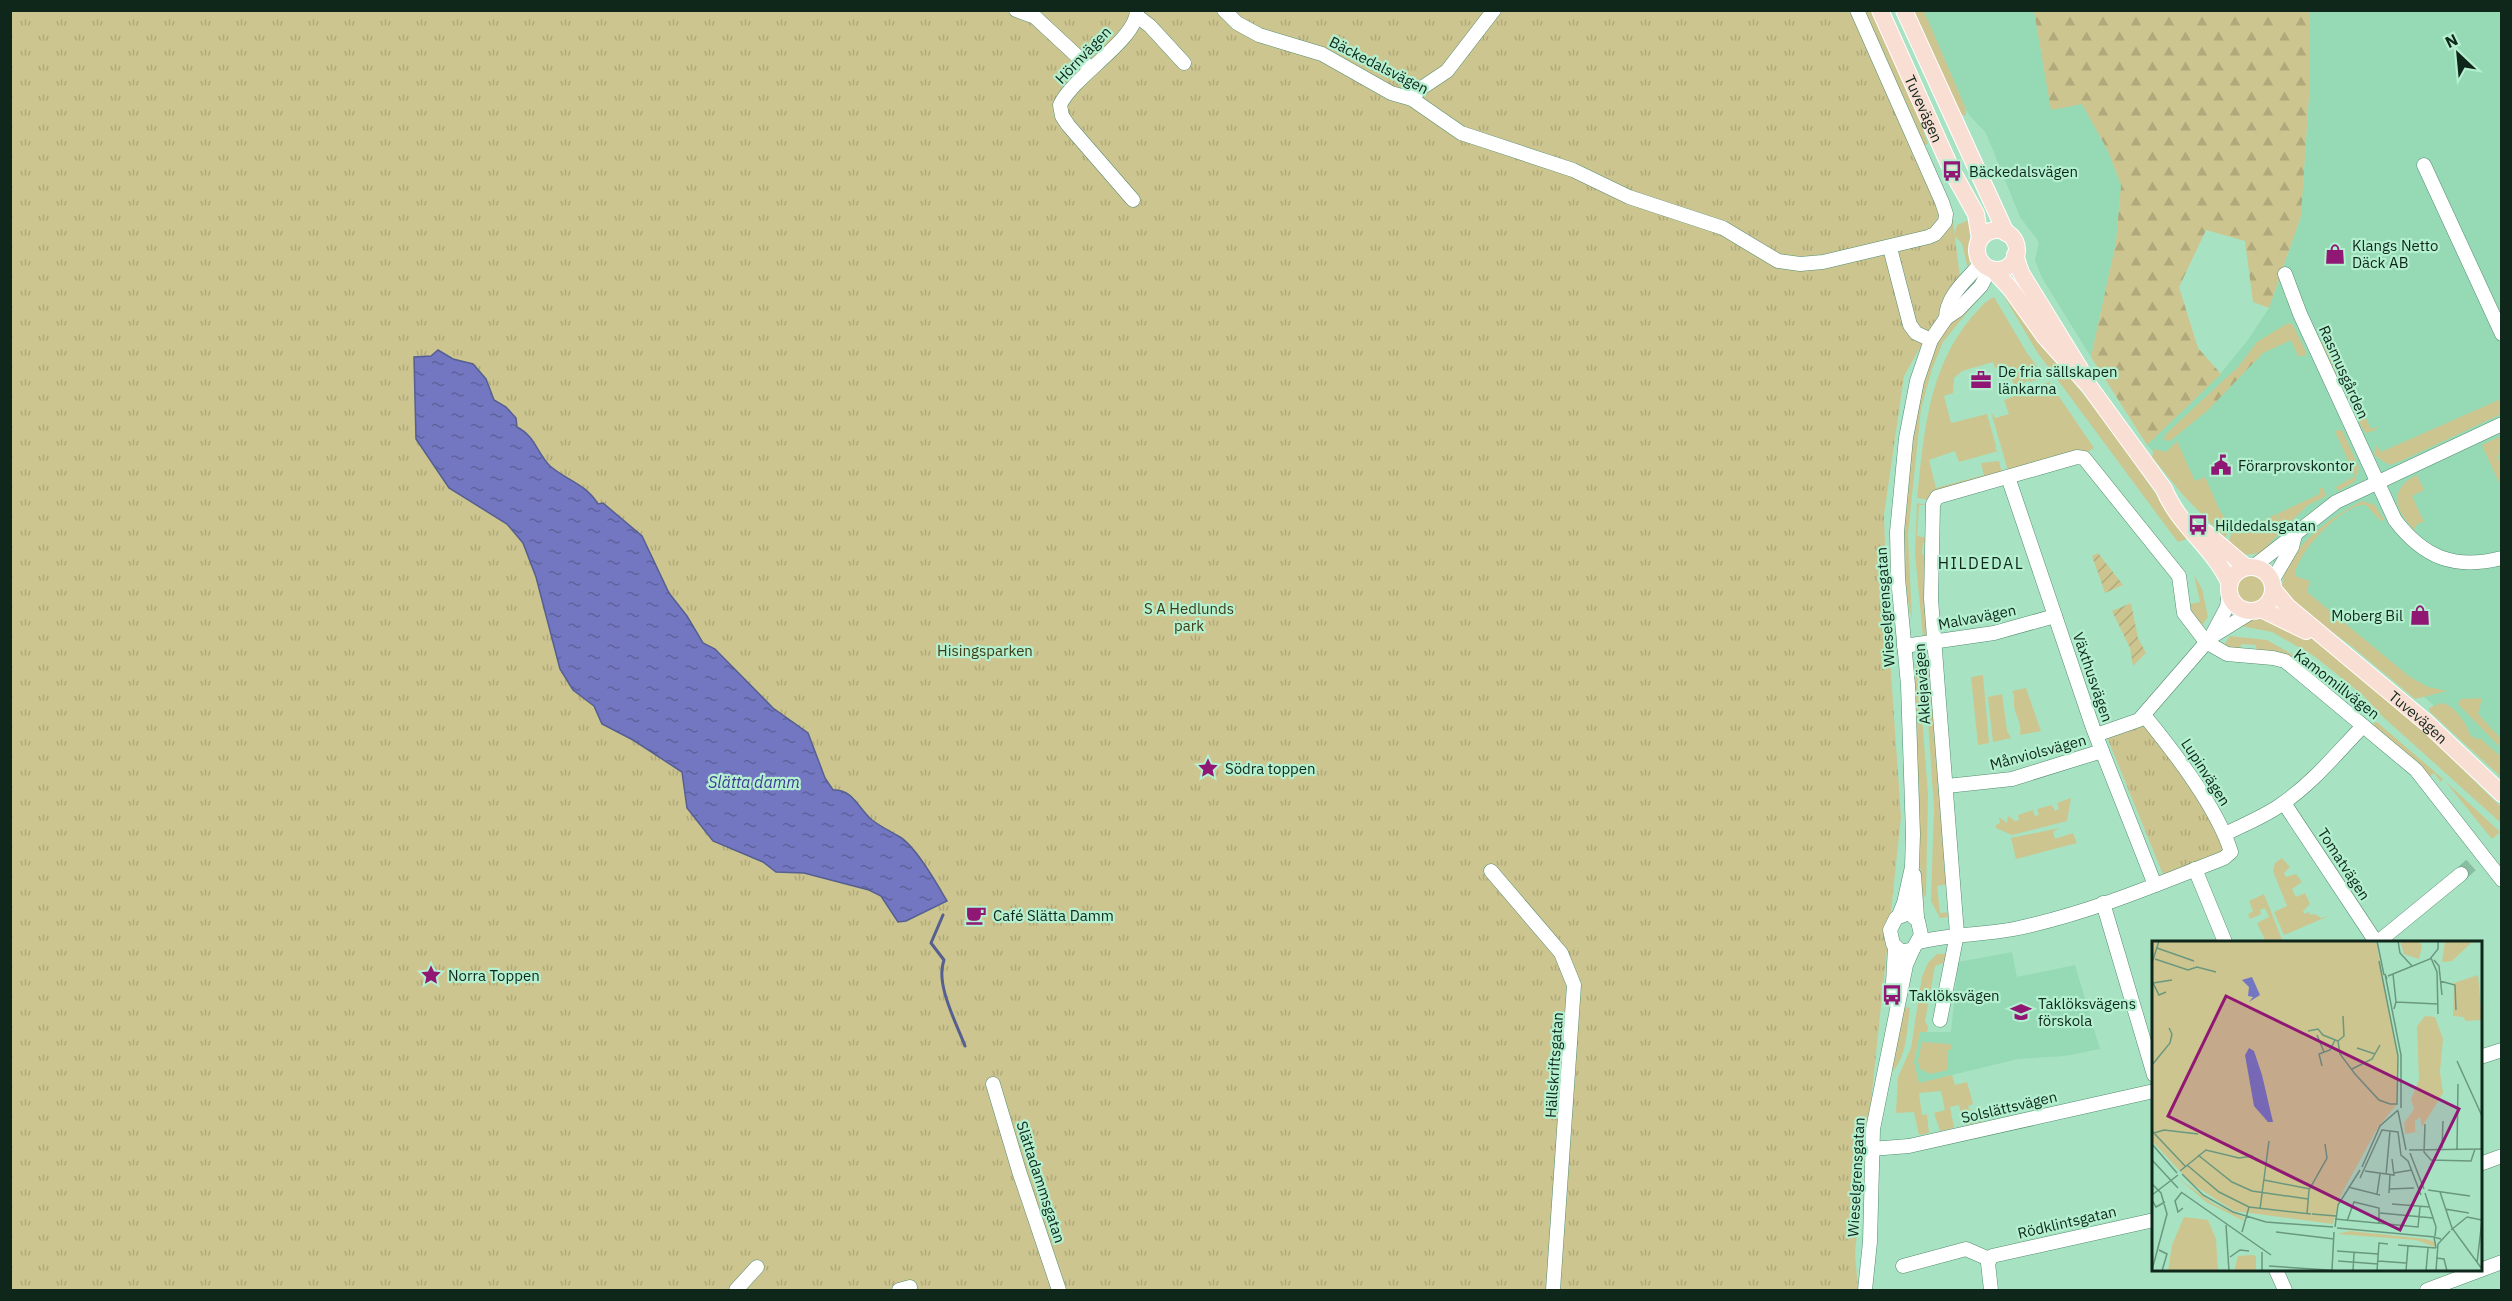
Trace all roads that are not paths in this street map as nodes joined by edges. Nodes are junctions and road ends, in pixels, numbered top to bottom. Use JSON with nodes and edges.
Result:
{"nodes":[{"id":1,"x":1016,"y":10,"type":"edge"},
{"id":2,"x":1224,"y":10,"type":"edge"},
{"id":3,"x":1494,"y":10,"type":"edge"},
{"id":4,"x":1857,"y":10,"type":"edge"},
{"id":5,"x":1880,"y":10,"type":"edge"},
{"id":6,"x":1904,"y":10,"type":"edge"},
{"id":7,"x":1137,"y":13,"type":"edge"},
{"id":8,"x":1184,"y":63,"type":"dead end"},
{"id":9,"x":1090,"y":69,"type":"junction"},
{"id":10,"x":1412,"y":99,"type":"junction"},
{"id":11,"x":2424,"y":165,"type":"dead end"},
{"id":12,"x":1133,"y":200,"type":"dead end"},
{"id":13,"x":2006,"y":233,"type":"junction"},
{"id":14,"x":1980,"y":239,"type":"junction"},
{"id":15,"x":1890,"y":248,"type":"junction"},
{"id":16,"x":2015,"y":255,"type":"junction"},
{"id":17,"x":1989,"y":267,"type":"junction"},
{"id":18,"x":2285,"y":274,"type":"dead end"},
{"id":19,"x":2502,"y":334,"type":"edge"},
{"id":20,"x":1931,"y":340,"type":"junction"},
{"id":21,"x":2088,"y":386,"type":"junction"},
{"id":22,"x":2502,"y":424,"type":"edge"},
{"id":23,"x":2084,"y":458,"type":"joint"},
{"id":24,"x":2008,"y":477,"type":"junction"},
{"id":25,"x":2376,"y":484,"type":"junction"},
{"id":26,"x":2164,"y":489,"type":"junction"},
{"id":27,"x":2295,"y":535,"type":"junction"},
{"id":28,"x":2502,"y":558,"type":"edge"},
{"id":29,"x":2250,"y":567,"type":"junction"},
{"id":30,"x":2272,"y":585,"type":"junction"},
{"id":31,"x":2229,"y":587,"type":"junction"},
{"id":32,"x":2257,"y":610,"type":"junction"},
{"id":33,"x":2055,"y":616,"type":"junction"},
{"id":34,"x":2208,"y":640,"type":"junction"},
{"id":35,"x":1935,"y":642,"type":"junction"},
{"id":36,"x":2331,"y":644,"type":"junction"},
{"id":37,"x":1904,"y":646,"type":"junction"},
{"id":38,"x":2144,"y":715,"type":"junction"},
{"id":39,"x":2363,"y":726,"type":"junction"},
{"id":40,"x":2096,"y":735,"type":"junction"},
{"id":41,"x":2102,"y":751,"type":"junction"},
{"id":42,"x":1947,"y":786,"type":"junction"},
{"id":43,"x":2502,"y":794,"type":"edge"},
{"id":44,"x":2284,"y":802,"type":"junction"},
{"id":45,"x":2225,"y":834,"type":"junction"},
{"id":46,"x":2471,"y":865,"type":"junction"},
{"id":47,"x":1912,"y":867,"type":"junction"},
{"id":48,"x":2195,"y":869,"type":"junction"},
{"id":49,"x":1491,"y":871,"type":"dead end"},
{"id":50,"x":2502,"y":880,"type":"edge"},
{"id":51,"x":2155,"y":885,"type":"junction"},
{"id":52,"x":2103,"y":903,"type":"junction"},
{"id":53,"x":1899,"y":915,"type":"junction"},
{"id":54,"x":1918,"y":921,"type":"junction"},
{"id":55,"x":1954,"y":934,"type":"junction"},
{"id":56,"x":2225,"y":941,"type":"edge"},
{"id":57,"x":2376,"y":941,"type":"edge"},
{"id":58,"x":2378,"y":941,"type":"edge"},
{"id":59,"x":1916,"y":945,"type":"junction"},
{"id":60,"x":1895,"y":948,"type":"junction"},
{"id":61,"x":1940,"y":1020,"type":"dead end"},
{"id":62,"x":1892,"y":1029,"type":"junction"},
{"id":63,"x":2502,"y":1050,"type":"edge"},
{"id":64,"x":2482,"y":1058,"type":"edge"},
{"id":65,"x":2152,"y":1068,"type":"edge"},
{"id":66,"x":993,"y":1084,"type":"dead end"},
{"id":67,"x":2152,"y":1091,"type":"edge"},
{"id":68,"x":1871,"y":1149,"type":"junction"},
{"id":69,"x":2502,"y":1155,"type":"edge"},
{"id":70,"x":2482,"y":1164,"type":"edge"},
{"id":71,"x":2152,"y":1220,"type":"edge"},
{"id":72,"x":1989,"y":1258,"type":"junction"},
{"id":73,"x":2502,"y":1262,"type":"edge"},
{"id":74,"x":1903,"y":1266,"type":"dead end"},
{"id":75,"x":758,"y":1267,"type":"dead end"},
{"id":76,"x":2482,"y":1269,"type":"edge"},
{"id":77,"x":2277,"y":1271,"type":"edge"},
{"id":78,"x":2478,"y":1271,"type":"edge"},
{"id":79,"x":736,"y":1290,"type":"edge"},
{"id":80,"x":1059,"y":1290,"type":"edge"},
{"id":81,"x":1553,"y":1290,"type":"edge"},
{"id":82,"x":1865,"y":1290,"type":"edge"},
{"id":83,"x":1991,"y":1290,"type":"edge"},
{"id":84,"x":2285,"y":1290,"type":"edge"},
{"id":85,"x":2427,"y":1290,"type":"edge"}],
"edges":[{"from":1,"to":9,"type":"street"},
{"from":2,"to":10,"type":"street","name":"Bäckedalsvägen"},
{"from":3,"to":10,"type":"street"},
{"from":4,"to":15,"type":"street","name":"Bäckedalsvägen"},
{"from":5,"to":14,"type":"main road","name":"Tuvevägen"},
{"from":6,"to":13,"type":"main road","name":"Tuvevägen"},
{"from":7,"to":8,"type":"street","name":"Hörnvägen"},
{"from":7,"to":9,"type":"street","name":"Hörnvägen"},
{"from":9,"to":12,"type":"street","name":"Hörnvägen"},
{"from":10,"to":15,"type":"street","name":"Bäckedalsvägen"},
{"from":11,"to":19,"type":"street"},
{"from":13,"to":14,"type":"main road"},
{"from":13,"to":16,"type":"main road","name":"Tuvevägen"},
{"from":14,"to":17,"type":"main road","name":"Tuvevägen"},
{"from":15,"to":20,"type":"street"},
{"from":16,"to":17,"type":"main road"},
{"from":16,"to":21,"type":"main road","name":"Tuvevägen"},
{"from":17,"to":20,"type":"street","name":"Wieselgrensgatan"},
{"from":17,"to":21,"type":"main road","name":"Tuvevägen"},
{"from":18,"to":25,"type":"street","name":"Rasmusgården"},
{"from":20,"to":37,"type":"street","name":"Wieselgrensgatan"},
{"from":21,"to":26,"type":"main road","name":"Tuvevägen"},
{"from":22,"to":25,"type":"street"},
{"from":23,"to":24,"type":"street","name":"Aklejavägen"},
{"from":23,"to":34,"type":"street","name":"Kamomillvägen"},
{"from":24,"to":33,"type":"street","name":"Växthusvägen"},
{"from":24,"to":35,"type":"street","name":"Aklejavägen"},
{"from":25,"to":27,"type":"street"},
{"from":25,"to":28,"type":"street","name":"Rasmusgården"},
{"from":26,"to":29,"type":"main road","name":"Tuvevägen"},
{"from":26,"to":31,"type":"main road","name":"Tuvevägen"},
{"from":27,"to":29,"type":"street"},
{"from":27,"to":30,"type":"street"},
{"from":29,"to":30,"type":"main road","name":"Tuvevägen"},
{"from":29,"to":31,"type":"main road"},
{"from":30,"to":32,"type":"main road"},
{"from":30,"to":36,"type":"main road","name":"Tuvevägen"},
{"from":31,"to":32,"type":"main road","name":"Tuvevägen"},
{"from":31,"to":34,"type":"street","name":"Månviolsvägen"},
{"from":32,"to":34,"type":"street","name":"Månviolsvägen"},
{"from":32,"to":36,"type":"main road","name":"Tuvevägen"},
{"from":33,"to":35,"type":"street","name":"Malvavägen"},
{"from":33,"to":40,"type":"street","name":"Växthusvägen"},
{"from":34,"to":38,"type":"street","name":"Månviolsvägen"},
{"from":34,"to":39,"type":"street","name":"Kamomillvägen"},
{"from":35,"to":37,"type":"street","name":"Malvavägen"},
{"from":35,"to":42,"type":"street","name":"Aklejavägen"},
{"from":36,"to":43,"type":"main road","name":"Tuvevägen"},
{"from":37,"to":47,"type":"street","name":"Wieselgrensgatan"},
{"from":38,"to":40,"type":"street","name":"Månviolsvägen"},
{"from":38,"to":45,"type":"street","name":"Lupinvägen"},
{"from":39,"to":44,"type":"street"},
{"from":39,"to":46,"type":"street","name":"Kamomillvägen"},
{"from":40,"to":41,"type":"street","name":"Växthusvägen"},
{"from":41,"to":42,"type":"street","name":"Månviolsvägen"},
{"from":41,"to":51,"type":"street","name":"Växthusvägen"},
{"from":42,"to":55,"type":"street","name":"Aklejavägen"},
{"from":44,"to":45,"type":"street"},
{"from":44,"to":57,"type":"street","name":"Tomatvägen"},
{"from":45,"to":48,"type":"street","name":"Lupinvägen"},
{"from":46,"to":50,"type":"street","name":"Kamomillvägen"},
{"from":46,"to":58,"type":"street"},
{"from":47,"to":53,"type":"street","name":"Wieselgrensgatan"},
{"from":47,"to":54,"type":"street","name":"Wieselgrensgatan"},
{"from":48,"to":51,"type":"street"},
{"from":48,"to":56,"type":"street"},
{"from":49,"to":81,"type":"street","name":"Hällskriftsgatan"},
{"from":51,"to":52,"type":"street"},
{"from":52,"to":55,"type":"street"},
{"from":52,"to":65,"type":"street"},
{"from":53,"to":54,"type":"street"},
{"from":53,"to":60,"type":"street","name":"Wieselgrensgatan"},
{"from":54,"to":55,"type":"street"},
{"from":54,"to":59,"type":"street","name":"Wieselgrensgatan"},
{"from":55,"to":59,"type":"street"},
{"from":55,"to":61,"type":"street","name":"Aklejavägen"},
{"from":59,"to":60,"type":"street"},
{"from":59,"to":62,"type":"street","name":"Wieselgrensgatan"},
{"from":60,"to":62,"type":"street","name":"Wieselgrensgatan"},
{"from":62,"to":68,"type":"street","name":"Wieselgrensgatan"},
{"from":63,"to":64,"type":"street"},
{"from":66,"to":80,"type":"street","name":"Slättadammsgatan"},
{"from":67,"to":68,"type":"street","name":"Solslättsvägen"},
{"from":68,"to":82,"type":"street","name":"Wieselgrensgatan"},
{"from":69,"to":70,"type":"street"},
{"from":71,"to":72,"type":"street","name":"Rödklintsgatan"},
{"from":72,"to":74,"type":"street","name":"Rödklintsgatan"},
{"from":72,"to":83,"type":"street"},
{"from":73,"to":76,"type":"street"},
{"from":75,"to":79,"type":"street"},
{"from":77,"to":84,"type":"street"},
{"from":78,"to":85,"type":"street"}]}
